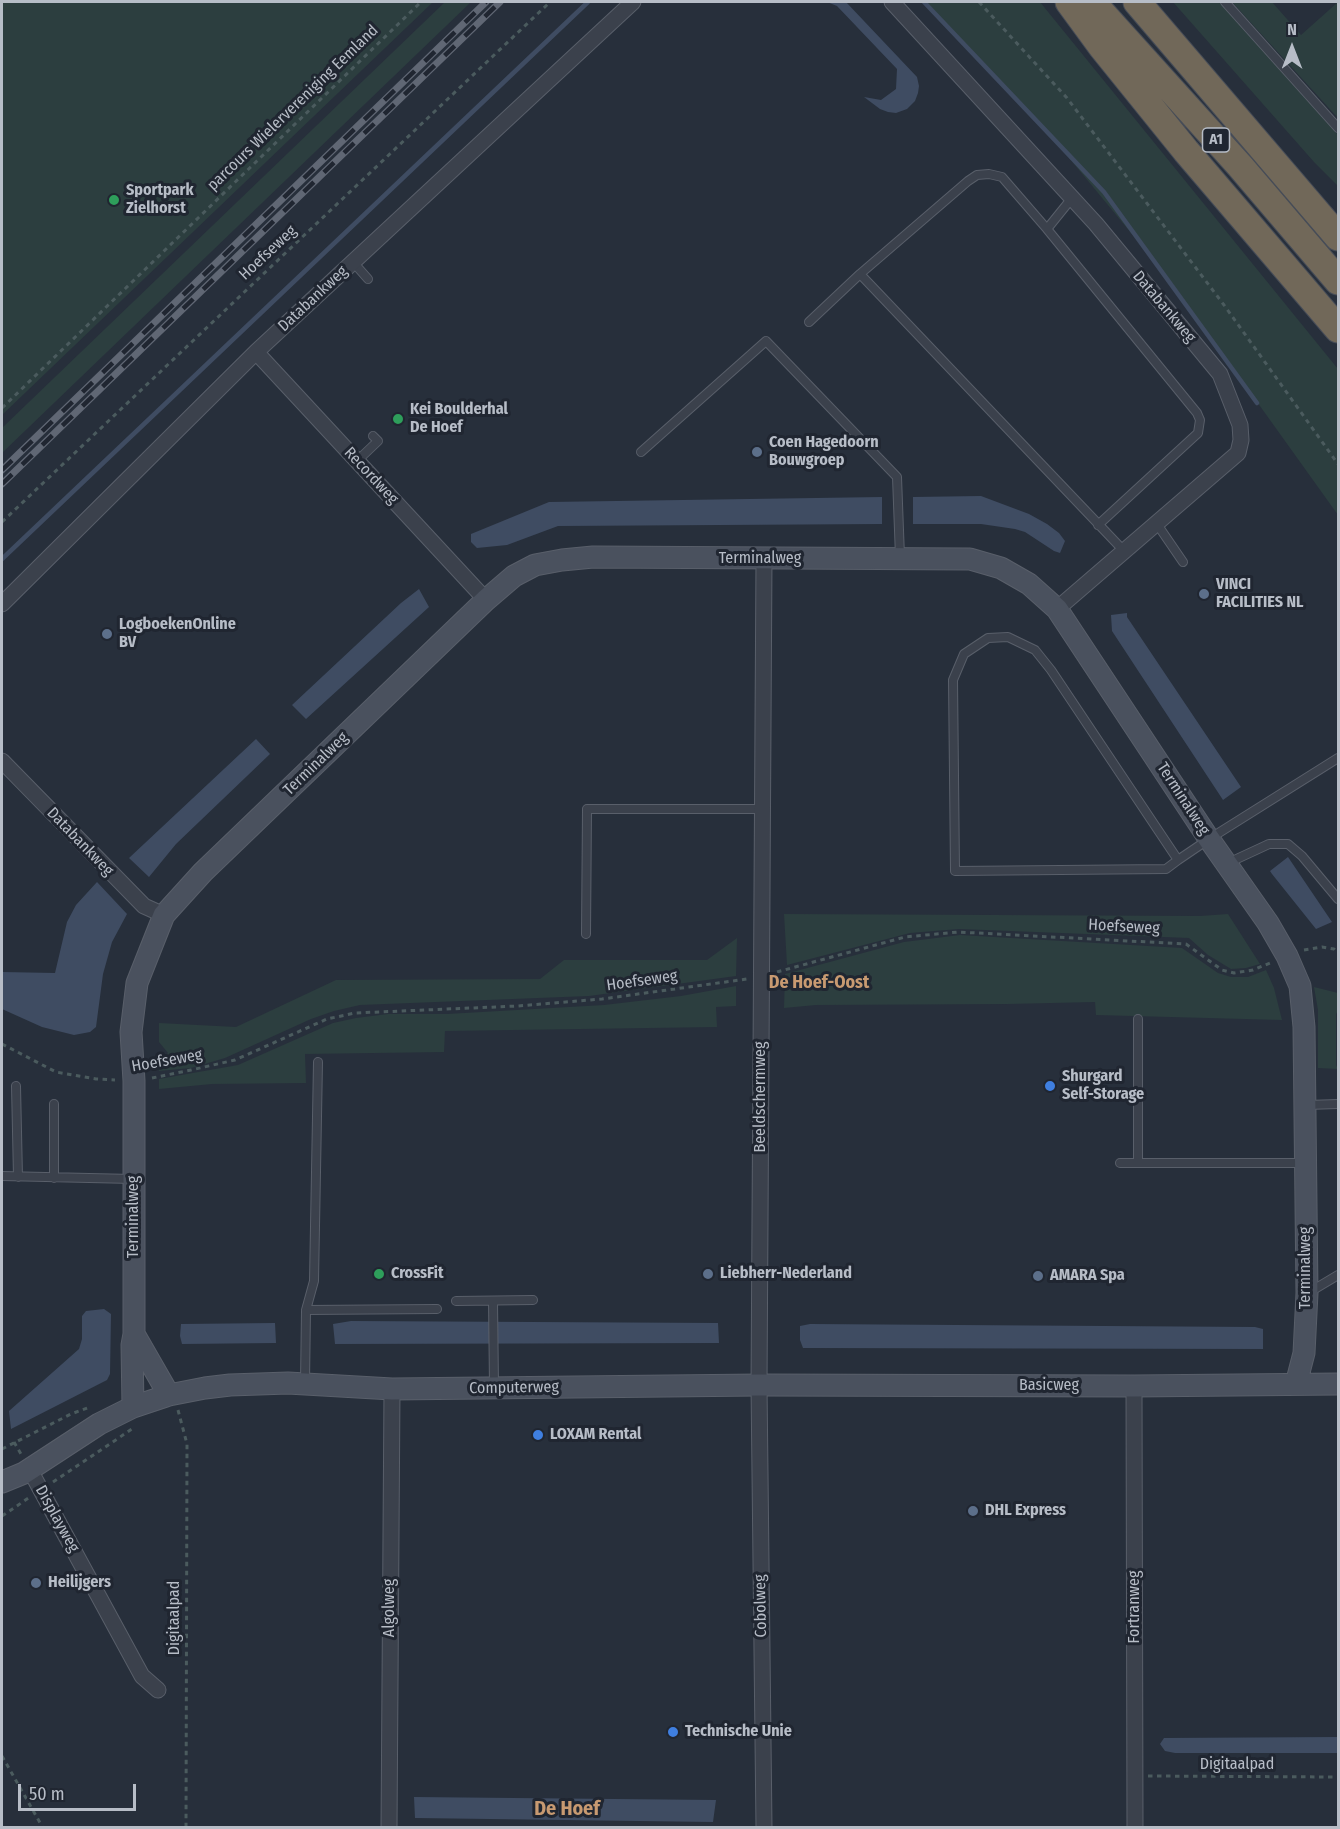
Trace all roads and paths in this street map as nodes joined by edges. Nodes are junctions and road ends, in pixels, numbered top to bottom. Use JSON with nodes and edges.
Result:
{"nodes":[{"id":1,"x":421,"y":2,"type":"edge"},
{"id":2,"x":550,"y":2,"type":"edge"},
{"id":3,"x":633,"y":2,"type":"edge"},
{"id":4,"x":892,"y":2,"type":"edge"},
{"id":5,"x":979,"y":2,"type":"edge"},
{"id":6,"x":1069,"y":2,"type":"edge"},
{"id":7,"x":1092,"y":2,"type":"edge"},
{"id":8,"x":1137,"y":2,"type":"edge"},
{"id":9,"x":1225,"y":2,"type":"edge"},
{"id":10,"x":1338,"y":128,"type":"edge"},
{"id":11,"x":1292,"y":182,"type":"junction"},
{"id":12,"x":1072,"y":198,"type":"junction"},
{"id":13,"x":1338,"y":220,"type":"edge"},
{"id":14,"x":1047,"y":229,"type":"junction"},
{"id":15,"x":1338,"y":237,"type":"edge"},
{"id":16,"x":353,"y":262,"type":"junction"},
{"id":17,"x":860,"y":274,"type":"junction"},
{"id":18,"x":368,"y":279,"type":"dead end"},
{"id":19,"x":1338,"y":281,"type":"edge"},
{"id":20,"x":809,"y":322,"type":"dead end"},
{"id":21,"x":1338,"y":329,"type":"edge"},
{"id":22,"x":256,"y":352,"type":"junction"},
{"id":23,"x":2,"y":408,"type":"edge"},
{"id":24,"x":373,"y":436,"type":"dead end"},
{"id":25,"x":641,"y":452,"type":"dead end"},
{"id":26,"x":357,"y":461,"type":"junction"},
{"id":27,"x":1338,"y":464,"type":"edge"},
{"id":28,"x":2,"y":522,"type":"edge"},
{"id":29,"x":1157,"y":524,"type":"junction"},
{"id":30,"x":1098,"y":525,"type":"junction"},
{"id":31,"x":1124,"y":551,"type":"junction"},
{"id":32,"x":900,"y":558,"type":"junction"},
{"id":33,"x":765,"y":560,"type":"junction"},
{"id":34,"x":1183,"y":562,"type":"dead end"},
{"id":35,"x":486,"y":600,"type":"junction"},
{"id":36,"x":2,"y":604,"type":"edge"},
{"id":37,"x":1057,"y":609,"type":"junction"},
{"id":38,"x":1338,"y":758,"type":"edge"},
{"id":39,"x":2,"y":761,"type":"edge"},
{"id":40,"x":763,"y":809,"type":"junction"},
{"id":41,"x":1209,"y":839,"type":"junction"},
{"id":42,"x":1178,"y":860,"type":"junction"},
{"id":43,"x":1227,"y":864,"type":"junction"},
{"id":44,"x":1338,"y":899,"type":"edge"},
{"id":45,"x":164,"y":915,"type":"junction"},
{"id":46,"x":586,"y":934,"type":"dead end"},
{"id":47,"x":1338,"y":953,"type":"edge"},
{"id":48,"x":1287,"y":956,"type":"junction"},
{"id":49,"x":761,"y":976,"type":"junction"},
{"id":50,"x":1138,"y":1019,"type":"dead end"},
{"id":51,"x":2,"y":1044,"type":"edge"},
{"id":52,"x":318,"y":1062,"type":"dead end"},
{"id":53,"x":134,"y":1081,"type":"junction"},
{"id":54,"x":16,"y":1086,"type":"dead end"},
{"id":55,"x":54,"y":1104,"type":"dead end"},
{"id":56,"x":1338,"y":1104,"type":"edge"},
{"id":57,"x":1306,"y":1105,"type":"junction"},
{"id":58,"x":1120,"y":1163,"type":"dead end"},
{"id":59,"x":1138,"y":1163,"type":"junction"},
{"id":60,"x":1306,"y":1163,"type":"junction"},
{"id":61,"x":2,"y":1176,"type":"edge"},
{"id":62,"x":18,"y":1177,"type":"junction"},
{"id":63,"x":54,"y":1178,"type":"junction"},
{"id":64,"x":134,"y":1179,"type":"junction"},
{"id":65,"x":1338,"y":1275,"type":"edge"},
{"id":66,"x":1307,"y":1293,"type":"junction"},
{"id":67,"x":493,"y":1300,"type":"junction"},
{"id":68,"x":533,"y":1300,"type":"dead end"},
{"id":69,"x":456,"y":1301,"type":"dead end"},
{"id":70,"x":437,"y":1309,"type":"dead end"},
{"id":71,"x":306,"y":1310,"type":"junction"},
{"id":72,"x":134,"y":1334,"type":"junction"},
{"id":73,"x":305,"y":1384,"type":"junction"},
{"id":74,"x":1296,"y":1384,"type":"junction"},
{"id":75,"x":1338,"y":1384,"type":"edge"},
{"id":76,"x":759,"y":1385,"type":"junction"},
{"id":77,"x":1134,"y":1386,"type":"junction"},
{"id":78,"x":494,"y":1388,"type":"junction"},
{"id":79,"x":392,"y":1389,"type":"junction"},
{"id":80,"x":174,"y":1403,"type":"junction"},
{"id":81,"x":93,"y":1406,"type":"dead end"},
{"id":82,"x":136,"y":1416,"type":"junction"},
{"id":83,"x":2,"y":1449,"type":"edge"},
{"id":84,"x":27,"y":1471,"type":"junction"},
{"id":85,"x":2,"y":1482,"type":"edge"},
{"id":86,"x":41,"y":1490,"type":"junction"},
{"id":87,"x":2,"y":1493,"type":"edge"},
{"id":88,"x":2,"y":1516,"type":"edge"},
{"id":89,"x":158,"y":1690,"type":"dead end"},
{"id":90,"x":2,"y":1756,"type":"edge"},
{"id":91,"x":1136,"y":1776,"type":"junction"},
{"id":92,"x":1338,"y":1777,"type":"edge"},
{"id":93,"x":43,"y":1827,"type":"edge"},
{"id":94,"x":186,"y":1827,"type":"edge"},
{"id":95,"x":388,"y":1827,"type":"edge"},
{"id":96,"x":764,"y":1827,"type":"edge"},
{"id":97,"x":1135,"y":1827,"type":"edge"}],
"edges":[{"from":1,"to":23,"type":"path","name":"parcours Wielervereniging Eemland"},
{"from":2,"to":28,"type":"path","name":"Hoefseweg"},
{"from":3,"to":16,"type":"street","name":"Databankweg"},
{"from":4,"to":12,"type":"street","name":"Databankweg"},
{"from":5,"to":27,"type":"path"},
{"from":6,"to":21,"type":"highway","number":"A1"},
{"from":7,"to":19,"type":"highway","number":"A1"},
{"from":8,"to":11,"type":"highway","number":"A1"},
{"from":9,"to":10,"type":"lane"},
{"from":11,"to":13,"type":"highway","number":"A1"},
{"from":11,"to":15,"type":"highway","number":"A1"},
{"from":12,"to":14,"type":"lane"},
{"from":12,"to":29,"type":"street","name":"Databankweg"},
{"from":14,"to":17,"type":"lane"},
{"from":14,"to":30,"type":"lane"},
{"from":16,"to":18,"type":"lane"},
{"from":16,"to":22,"type":"street","name":"Databankweg"},
{"from":17,"to":20,"type":"lane"},
{"from":17,"to":30,"type":"lane"},
{"from":22,"to":26,"type":"street","name":"Recordweg"},
{"from":22,"to":36,"type":"street","name":"Databankweg"},
{"from":24,"to":26,"type":"lane"},
{"from":25,"to":32,"type":"lane"},
{"from":26,"to":35,"type":"street","name":"Recordweg"},
{"from":29,"to":31,"type":"street","name":"Databankweg"},
{"from":29,"to":34,"type":"lane"},
{"from":30,"to":31,"type":"lane"},
{"from":31,"to":37,"type":"street","name":"Databankweg"},
{"from":32,"to":33,"type":"street","name":"Terminalweg"},
{"from":32,"to":37,"type":"street","name":"Terminalweg"},
{"from":33,"to":35,"type":"street","name":"Terminalweg"},
{"from":33,"to":40,"type":"street","name":"Beeldschermweg"},
{"from":35,"to":45,"type":"street","name":"Terminalweg"},
{"from":37,"to":41,"type":"street","name":"Terminalweg"},
{"from":38,"to":41,"type":"lane"},
{"from":39,"to":45,"type":"street","name":"Databankweg"},
{"from":40,"to":46,"type":"lane"},
{"from":40,"to":49,"type":"street","name":"Beeldschermweg"},
{"from":41,"to":42,"type":"lane"},
{"from":41,"to":43,"type":"street","name":"Terminalweg"},
{"from":42,"to":42,"type":"lane"},
{"from":43,"to":44,"type":"lane"},
{"from":43,"to":48,"type":"street","name":"Terminalweg"},
{"from":45,"to":53,"type":"street","name":"Terminalweg"},
{"from":47,"to":48,"type":"path","name":"Hoefseweg"},
{"from":48,"to":49,"type":"path","name":"Hoefseweg"},
{"from":48,"to":57,"type":"street","name":"Terminalweg"},
{"from":49,"to":53,"type":"path","name":"Hoefseweg"},
{"from":49,"to":76,"type":"street","name":"Beeldschermweg"},
{"from":50,"to":59,"type":"lane"},
{"from":51,"to":53,"type":"path","name":"Hoefseweg"},
{"from":52,"to":71,"type":"lane"},
{"from":53,"to":64,"type":"street","name":"Terminalweg"},
{"from":54,"to":62,"type":"lane"},
{"from":55,"to":63,"type":"lane"},
{"from":56,"to":57,"type":"lane"},
{"from":57,"to":60,"type":"street","name":"Terminalweg"},
{"from":58,"to":59,"type":"lane"},
{"from":59,"to":60,"type":"lane"},
{"from":60,"to":66,"type":"street","name":"Terminalweg"},
{"from":61,"to":62,"type":"lane"},
{"from":62,"to":63,"type":"lane"},
{"from":63,"to":64,"type":"lane"},
{"from":64,"to":72,"type":"street","name":"Terminalweg"},
{"from":65,"to":66,"type":"lane"},
{"from":66,"to":74,"type":"street","name":"Terminalweg"},
{"from":67,"to":68,"type":"lane"},
{"from":67,"to":69,"type":"lane"},
{"from":67,"to":78,"type":"lane"},
{"from":70,"to":71,"type":"lane"},
{"from":71,"to":73,"type":"lane"},
{"from":72,"to":80,"type":"street","name":"Terminalweg"},
{"from":72,"to":82,"type":"street","name":"Terminalweg"},
{"from":73,"to":79,"type":"street","name":"Computerweg"},
{"from":73,"to":80,"type":"street","name":"Computerweg"},
{"from":74,"to":75,"type":"street","name":"Basicweg"},
{"from":74,"to":77,"type":"street","name":"Basicweg"},
{"from":76,"to":77,"type":"street","name":"Basicweg"},
{"from":76,"to":78,"type":"street","name":"Computerweg"},
{"from":76,"to":96,"type":"street","name":"Cobolweg"},
{"from":77,"to":91,"type":"street","name":"Fortranweg"},
{"from":78,"to":79,"type":"street","name":"Computerweg"},
{"from":79,"to":95,"type":"street","name":"Algolweg"},
{"from":80,"to":82,"type":"street","name":"Computerweg"},
{"from":80,"to":94,"type":"path","name":"Digitaalpad"},
{"from":81,"to":83,"type":"path"},
{"from":82,"to":84,"type":"street","name":"Computerweg"},
{"from":82,"to":86,"type":"path"},
{"from":84,"to":85,"type":"street","name":"Computerweg"},
{"from":84,"to":86,"type":"street","name":"Displayweg"},
{"from":84,"to":87,"type":"street","name":"Computerweg"},
{"from":86,"to":88,"type":"path"},
{"from":86,"to":89,"type":"street","name":"Displayweg"},
{"from":90,"to":93,"type":"path"},
{"from":91,"to":92,"type":"path","name":"Digitaalpad"},
{"from":91,"to":97,"type":"street","name":"Fortranweg"}]}
